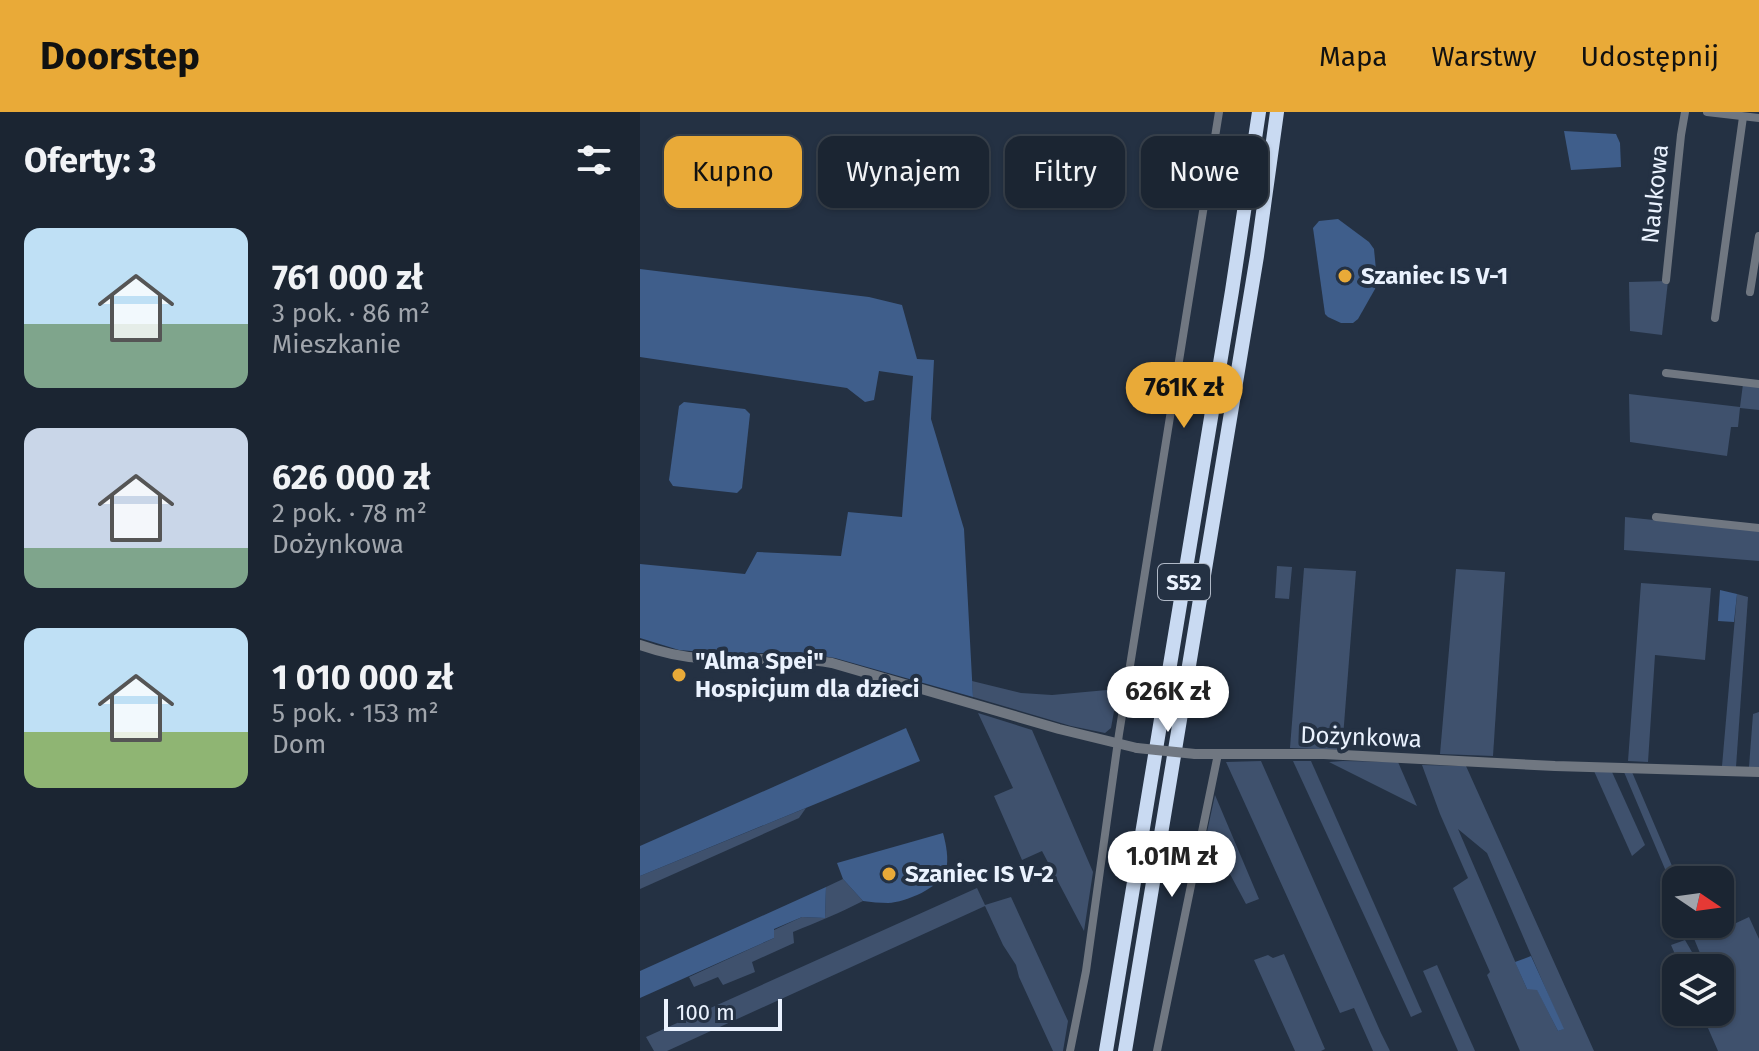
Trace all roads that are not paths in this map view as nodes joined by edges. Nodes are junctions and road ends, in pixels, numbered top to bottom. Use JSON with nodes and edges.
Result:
{"nodes":[{"id":1,"x":1219,"y":112,"type":"edge"},
{"id":2,"x":1259,"y":112,"type":"edge"},
{"id":3,"x":1277,"y":112,"type":"edge"},
{"id":4,"x":1685,"y":112,"type":"edge"},
{"id":5,"x":1707,"y":112,"type":"edge"},
{"id":6,"x":1743,"y":117,"type":"junction"},
{"id":7,"x":1759,"y":118,"type":"edge"},
{"id":8,"x":1759,"y":236,"type":"edge"},
{"id":9,"x":1666,"y":280,"type":"dead end"},
{"id":10,"x":1750,"y":292,"type":"dead end"},
{"id":11,"x":1715,"y":318,"type":"dead end"},
{"id":12,"x":1666,"y":373,"type":"dead end"},
{"id":13,"x":1759,"y":384,"type":"edge"},
{"id":14,"x":1656,"y":517,"type":"dead end"},
{"id":15,"x":1759,"y":528,"type":"edge"},
{"id":16,"x":640,"y":645,"type":"edge"},
{"id":17,"x":1118,"y":744,"type":"junction"},
{"id":18,"x":1218,"y":754,"type":"junction"},
{"id":19,"x":1759,"y":772,"type":"edge"},
{"id":20,"x":1070,"y":1051,"type":"edge"},
{"id":21,"x":1106,"y":1051,"type":"edge"},
{"id":22,"x":1125,"y":1051,"type":"edge"},
{"id":23,"x":1157,"y":1051,"type":"edge"}],
"edges":[{"from":1,"to":17,"type":"street"},
{"from":2,"to":21,"type":"highway","number":"S52"},
{"from":3,"to":22,"type":"highway","number":"S52"},
{"from":4,"to":9,"type":"street","name":"Naukowa"},
{"from":5,"to":6,"type":"street"},
{"from":6,"to":7,"type":"street"},
{"from":6,"to":11,"type":"street"},
{"from":8,"to":10,"type":"street"},
{"from":12,"to":13,"type":"street"},
{"from":14,"to":15,"type":"street"},
{"from":16,"to":17,"type":"street","name":"Dożynkowa"},
{"from":17,"to":18,"type":"street","name":"Dożynkowa","bridge":true},
{"from":17,"to":20,"type":"street"},
{"from":18,"to":19,"type":"street","name":"Dożynkowa"},
{"from":18,"to":23,"type":"street"}]}
